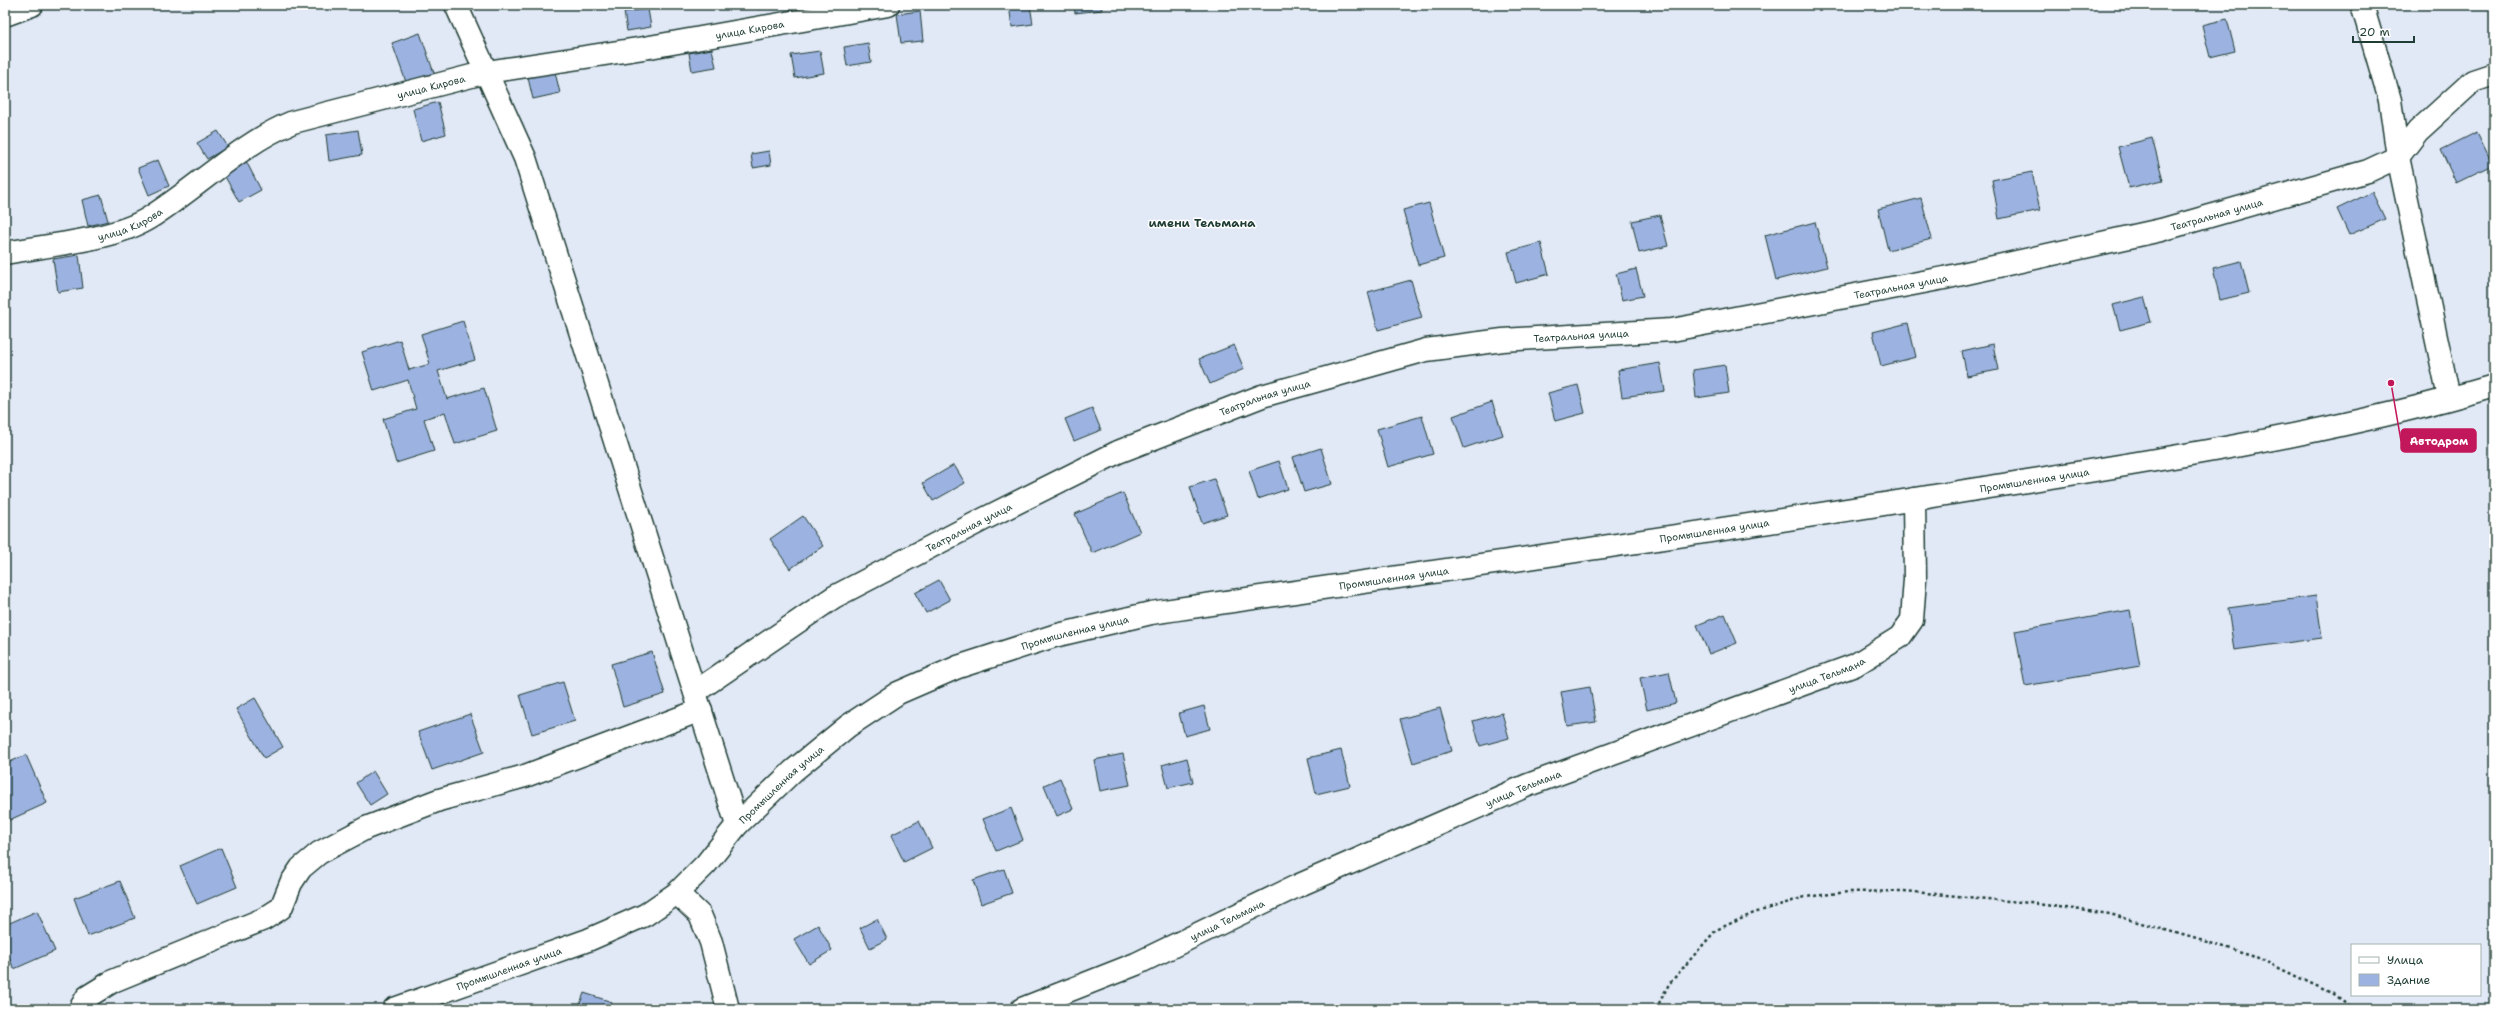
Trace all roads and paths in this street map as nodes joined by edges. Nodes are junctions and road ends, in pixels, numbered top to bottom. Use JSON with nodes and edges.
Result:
{"nodes":[{"id":1,"x":32,"y":5,"type":"edge"},
{"id":2,"x":456,"y":5,"type":"edge"},
{"id":3,"x":888,"y":5,"type":"edge"},
{"id":4,"x":2362,"y":5,"type":"edge"},
{"id":5,"x":5,"y":15,"type":"edge"},
{"id":6,"x":487,"y":72,"type":"junction"},
{"id":7,"x":2494,"y":74,"type":"edge"},
{"id":8,"x":2398,"y":157,"type":"junction"},
{"id":9,"x":5,"y":252,"type":"edge"},
{"id":10,"x":2494,"y":386,"type":"edge"},
{"id":11,"x":2449,"y":398,"type":"junction"},
{"id":12,"x":1914,"y":499,"type":"junction"},
{"id":13,"x":698,"y":701,"type":"junction"},
{"id":14,"x":737,"y":824,"type":"junction"},
{"id":15,"x":677,"y":893,"type":"junction"},
{"id":16,"x":80,"y":1009,"type":"edge"},
{"id":17,"x":394,"y":1009,"type":"edge"},
{"id":18,"x":728,"y":1009,"type":"edge"},
{"id":19,"x":1022,"y":1009,"type":"edge"},
{"id":20,"x":1656,"y":1009,"type":"edge"},
{"id":21,"x":2353,"y":1009,"type":"edge"}],
"edges":[{"from":1,"to":5,"type":"street"},
{"from":2,"to":6,"type":"street"},
{"from":3,"to":6,"type":"street","name":"улица Кирова"},
{"from":4,"to":8,"type":"street"},
{"from":6,"to":9,"type":"street","name":"улица Кирова"},
{"from":6,"to":13,"type":"street"},
{"from":7,"to":8,"type":"street","name":"Театральная улица"},
{"from":8,"to":11,"type":"street"},
{"from":8,"to":13,"type":"street","name":"Театральная улица"},
{"from":10,"to":11,"type":"street","name":"Промышленная улица"},
{"from":11,"to":12,"type":"street","name":"Промышленная улица"},
{"from":12,"to":14,"type":"street","name":"Промышленная улица"},
{"from":12,"to":19,"type":"street","name":"улица Тельмана"},
{"from":13,"to":14,"type":"street"},
{"from":13,"to":16,"type":"street","name":"Театральная улица"},
{"from":14,"to":15,"type":"street","name":"Промышленная улица"},
{"from":15,"to":17,"type":"street","name":"Промышленная улица"},
{"from":15,"to":18,"type":"street"},
{"from":20,"to":21,"type":"path"}]}
